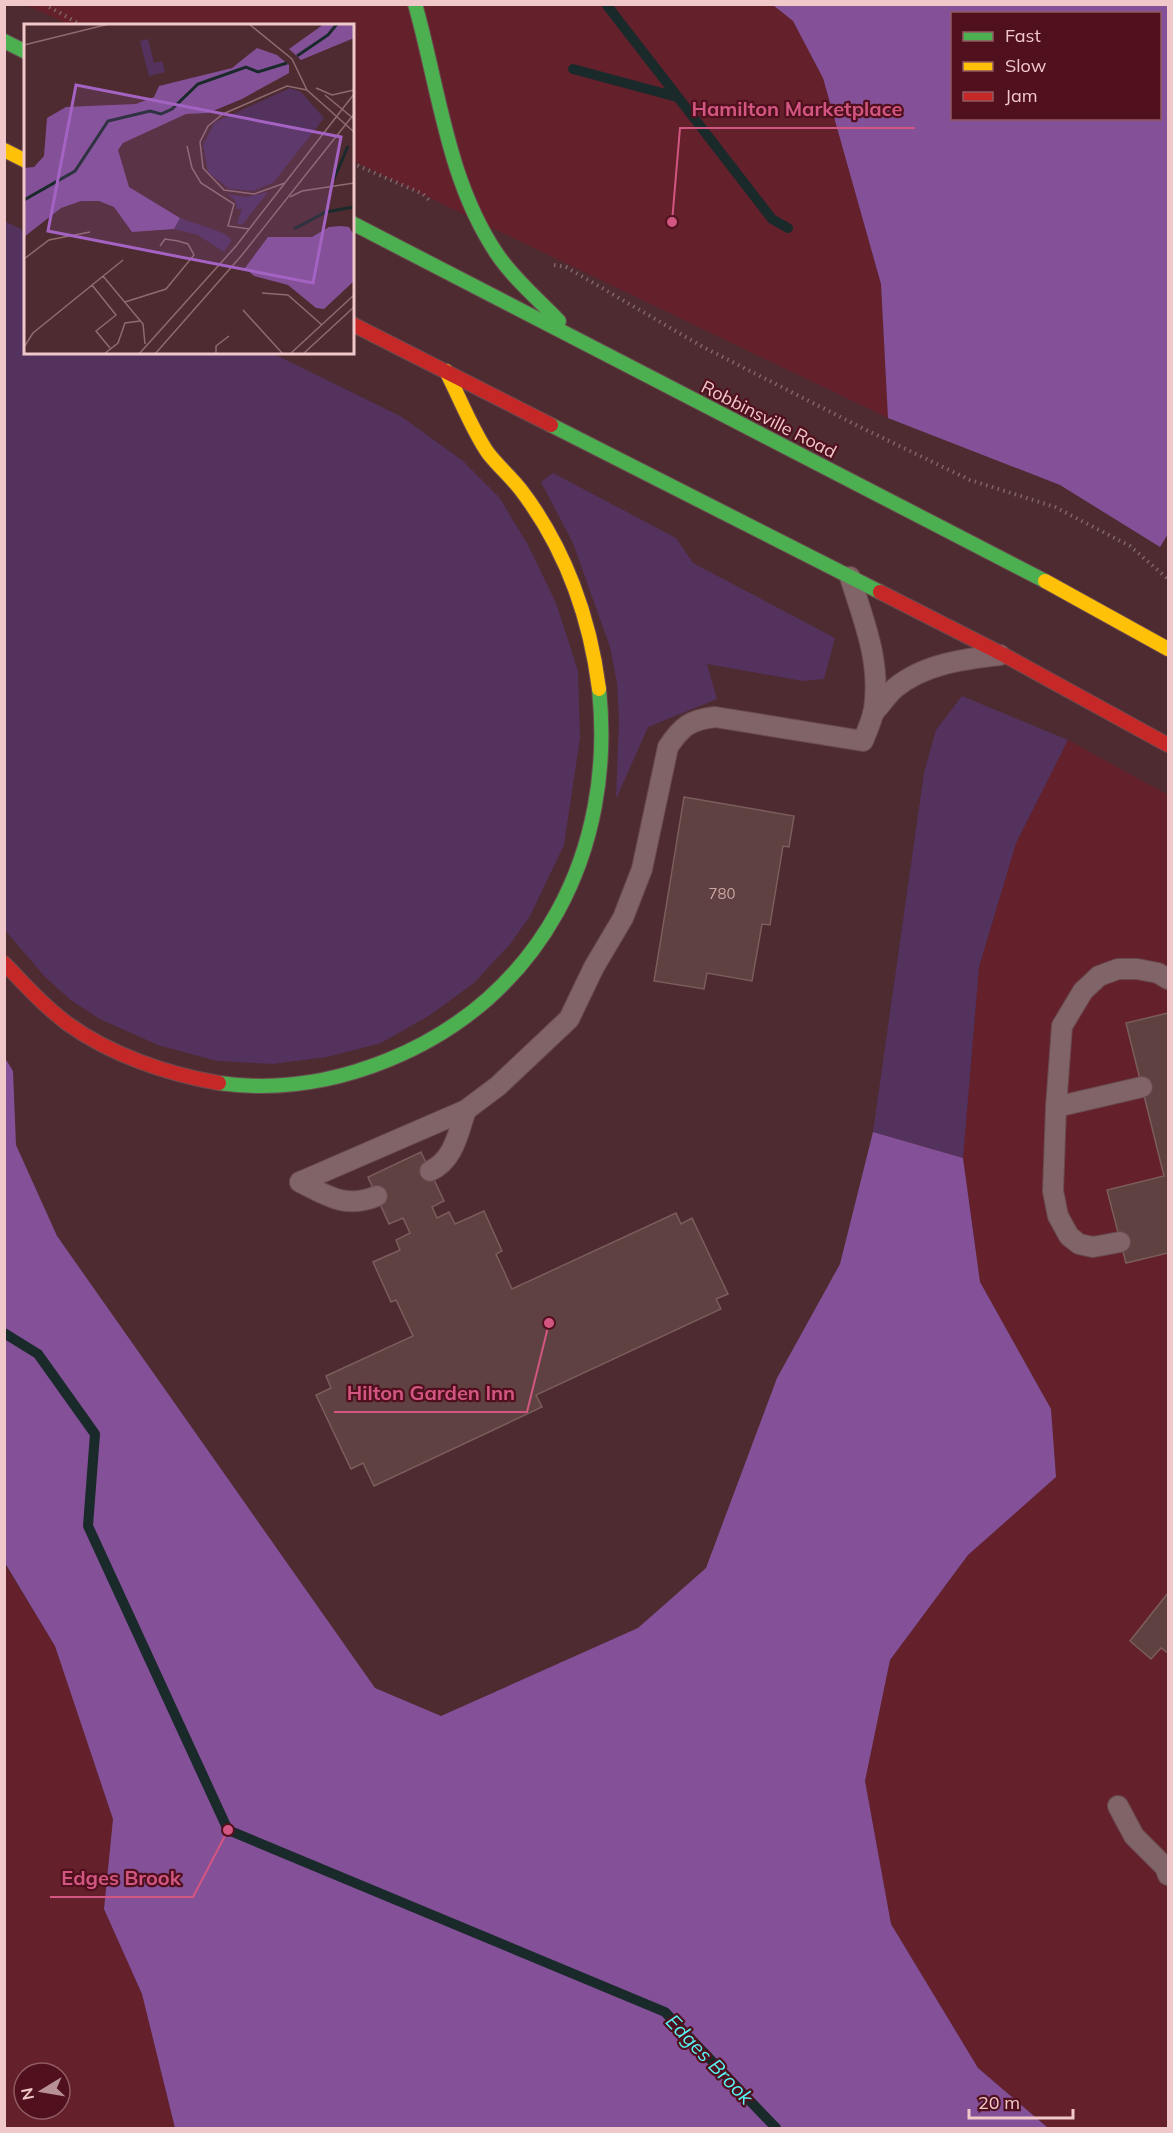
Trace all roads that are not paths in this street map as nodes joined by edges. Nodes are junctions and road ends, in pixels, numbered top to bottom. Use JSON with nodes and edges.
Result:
{"nodes":[{"id":1,"x":415,"y":4,"type":"edge"},
{"id":2,"x":4,"y":41,"type":"edge"},
{"id":3,"x":24,"y":51,"type":"edge"},
{"id":4,"x":4,"y":150,"type":"edge"},
{"id":5,"x":24,"y":160,"type":"edge"},
{"id":6,"x":354,"y":225,"type":"edge"},
{"id":7,"x":354,"y":325,"type":"edge"},
{"id":8,"x":577,"y":339,"type":"junction"},
{"id":9,"x":446,"y":371,"type":"junction"},
{"id":10,"x":850,"y":577,"type":"junction"},
{"id":11,"x":1168,"y":648,"type":"edge"},
{"id":12,"x":1004,"y":655,"type":"junction"},
{"id":13,"x":873,"y":712,"type":"junction"},
{"id":14,"x":1168,"y":745,"type":"edge"},
{"id":15,"x":4,"y":963,"type":"edge"},
{"id":16,"x":1168,"y":979,"type":"edge"},
{"id":17,"x":1142,"y":1087,"type":"dead end"},
{"id":18,"x":1056,"y":1107,"type":"junction"},
{"id":19,"x":465,"y":1110,"type":"junction"},
{"id":20,"x":430,"y":1171,"type":"dead end"},
{"id":21,"x":377,"y":1196,"type":"dead end"},
{"id":22,"x":1120,"y":1242,"type":"dead end"},
{"id":23,"x":1118,"y":1806,"type":"dead end"},
{"id":24,"x":1168,"y":1875,"type":"edge"}],
"edges":[{"from":1,"to":8,"type":"highway"},
{"from":2,"to":3,"type":"highway"},
{"from":4,"to":5,"type":"highway"},
{"from":6,"to":8,"type":"highway","name":"Robbinsville Road"},
{"from":7,"to":9,"type":"highway"},
{"from":8,"to":11,"type":"highway","name":"Robbinsville Road"},
{"from":9,"to":10,"type":"highway"},
{"from":9,"to":15,"type":"highway"},
{"from":10,"to":12,"type":"highway"},
{"from":10,"to":13,"type":"lane"},
{"from":12,"to":13,"type":"lane"},
{"from":12,"to":14,"type":"highway"},
{"from":13,"to":19,"type":"lane"},
{"from":16,"to":18,"type":"lane"},
{"from":17,"to":18,"type":"lane"},
{"from":18,"to":22,"type":"lane"},
{"from":19,"to":20,"type":"lane"},
{"from":19,"to":21,"type":"lane"},
{"from":23,"to":24,"type":"lane"}]}
